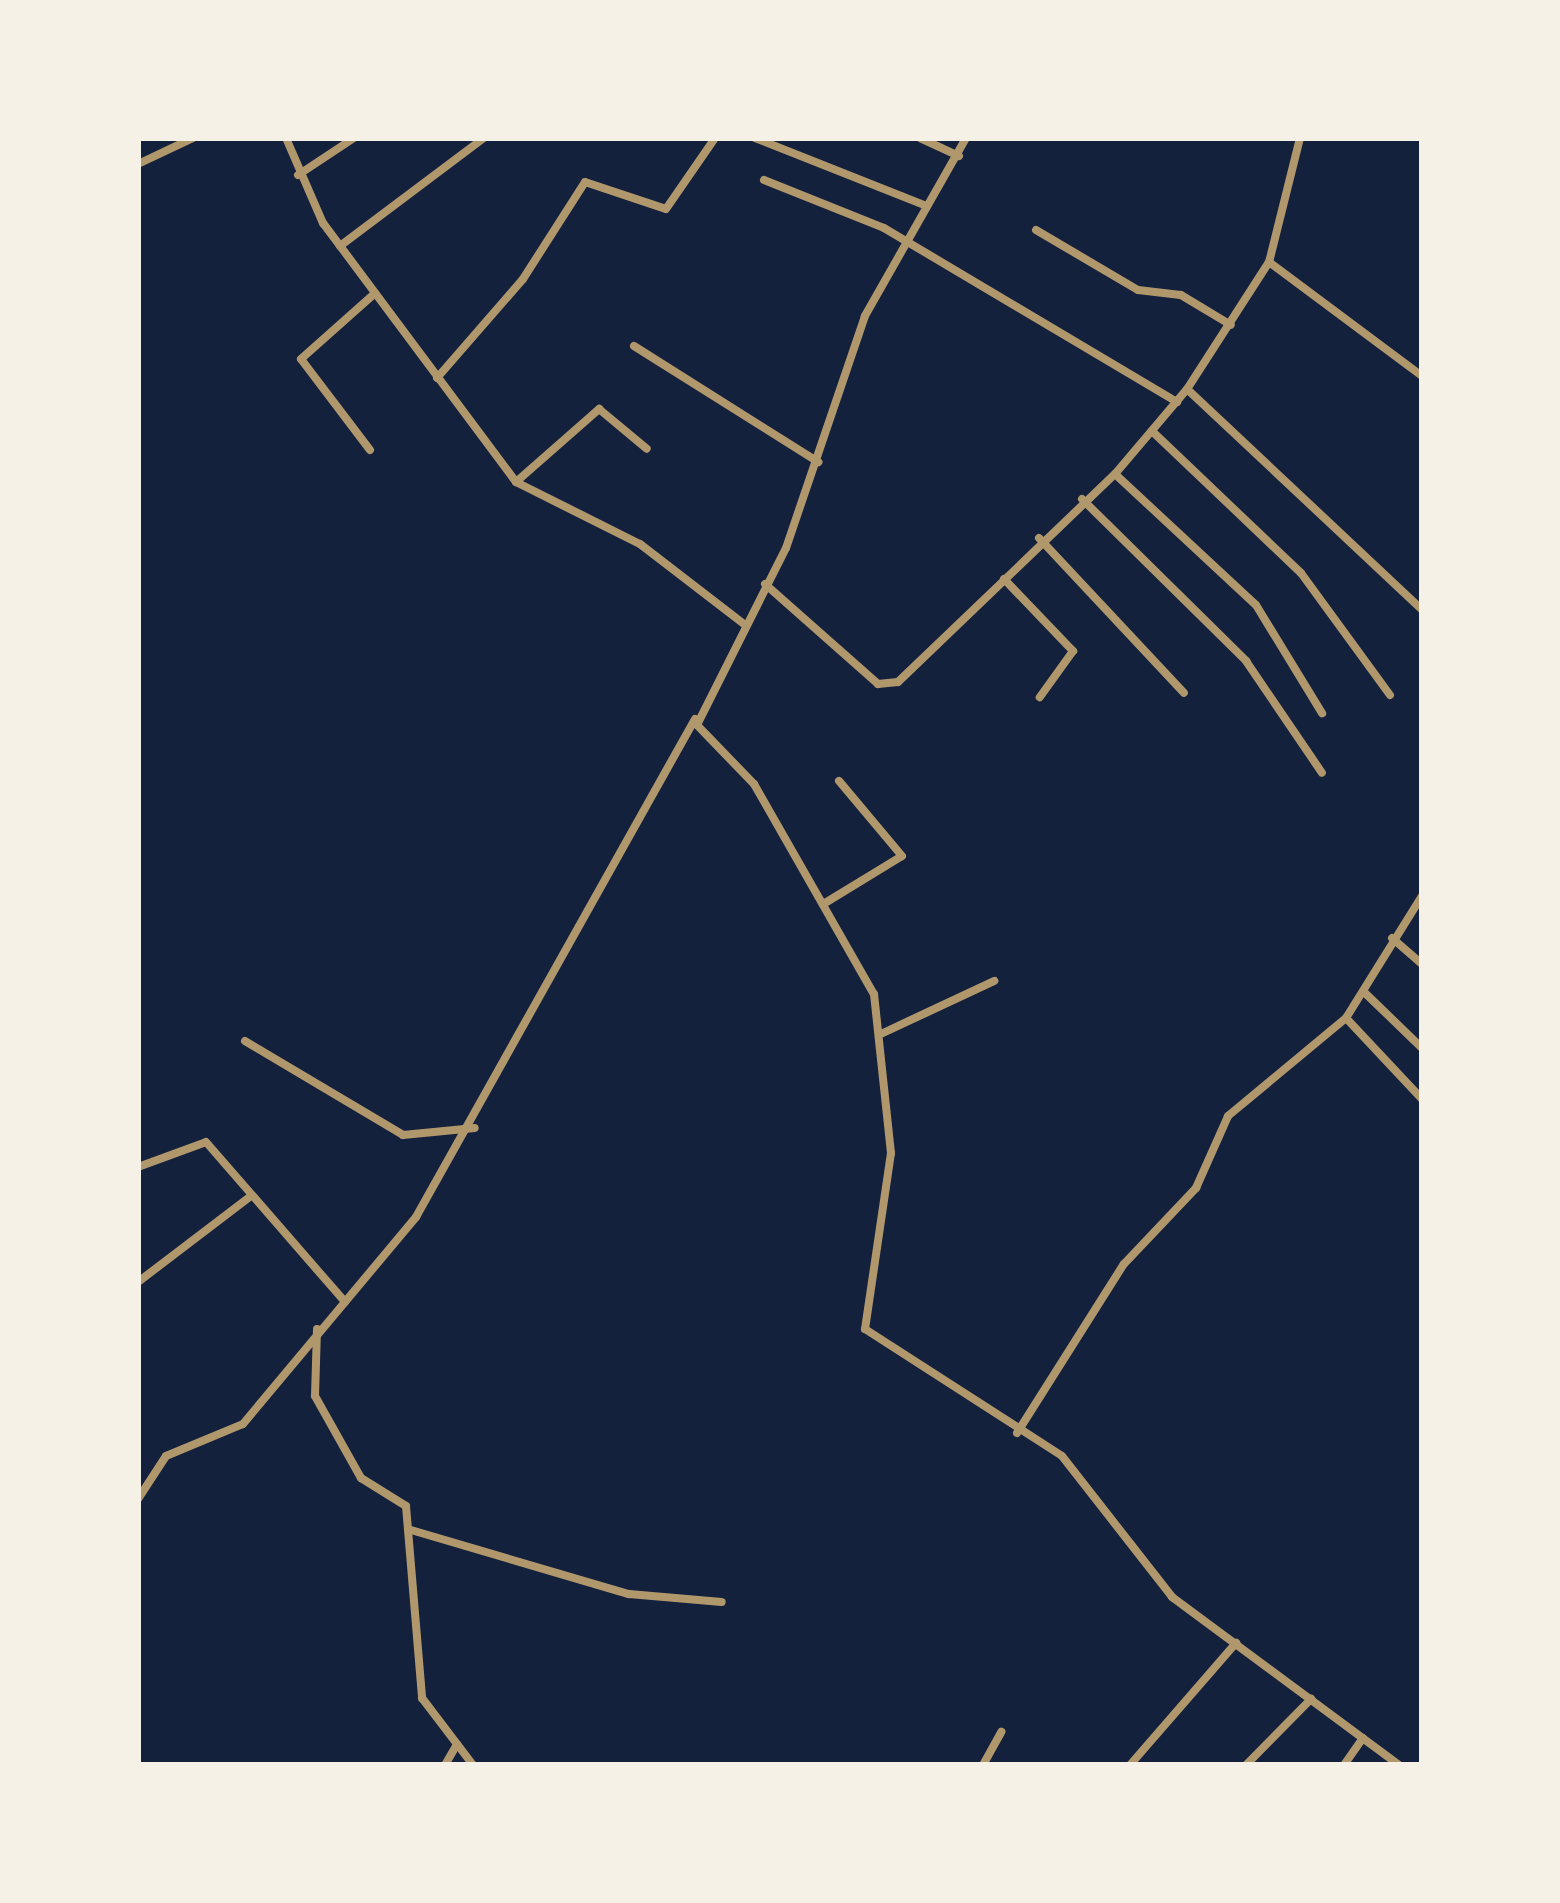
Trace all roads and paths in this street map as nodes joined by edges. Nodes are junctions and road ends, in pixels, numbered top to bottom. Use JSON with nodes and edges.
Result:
{"nodes":[{"id":1,"x":193,"y":138,"type":"edge"},
{"id":2,"x":286,"y":138,"type":"edge"},
{"id":3,"x":354,"y":138,"type":"edge"},
{"id":4,"x":484,"y":138,"type":"edge"},
{"id":5,"x":715,"y":138,"type":"edge"},
{"id":6,"x":755,"y":138,"type":"edge"},
{"id":7,"x":920,"y":138,"type":"edge"},
{"id":8,"x":966,"y":138,"type":"edge"},
{"id":9,"x":1300,"y":138,"type":"edge"},
{"id":10,"x":959,"y":156,"type":"junction"},
{"id":11,"x":138,"y":164,"type":"edge"},
{"id":12,"x":298,"y":175,"type":"junction"},
{"id":13,"x":764,"y":180,"type":"dead end"},
{"id":14,"x":927,"y":206,"type":"junction"},
{"id":15,"x":1036,"y":230,"type":"dead end"},
{"id":16,"x":904,"y":239,"type":"junction"},
{"id":17,"x":340,"y":247,"type":"junction"},
{"id":18,"x":1268,"y":262,"type":"junction"},
{"id":19,"x":375,"y":293,"type":"junction"},
{"id":20,"x":1231,"y":325,"type":"junction"},
{"id":21,"x":634,"y":346,"type":"dead end"},
{"id":22,"x":1422,"y":376,"type":"edge"},
{"id":23,"x":436,"y":378,"type":"junction"},
{"id":24,"x":1187,"y":389,"type":"junction"},
{"id":25,"x":1178,"y":401,"type":"junction"},
{"id":26,"x":1154,"y":433,"type":"junction"},
{"id":27,"x":647,"y":449,"type":"dead end"},
{"id":28,"x":370,"y":450,"type":"dead end"},
{"id":29,"x":818,"y":462,"type":"junction"},
{"id":30,"x":1115,"y":473,"type":"junction"},
{"id":31,"x":516,"y":482,"type":"junction"},
{"id":32,"x":1082,"y":499,"type":"junction"},
{"id":33,"x":1040,"y":538,"type":"junction"},
{"id":34,"x":1004,"y":579,"type":"junction"},
{"id":35,"x":766,"y":584,"type":"junction"},
{"id":36,"x":1422,"y":610,"type":"edge"},
{"id":37,"x":744,"y":624,"type":"junction"},
{"id":38,"x":1184,"y":693,"type":"dead end"},
{"id":39,"x":1390,"y":695,"type":"dead end"},
{"id":40,"x":1040,"y":697,"type":"dead end"},
{"id":41,"x":1322,"y":713,"type":"dead end"},
{"id":42,"x":696,"y":718,"type":"junction"},
{"id":43,"x":1322,"y":772,"type":"dead end"},
{"id":44,"x":839,"y":781,"type":"dead end"},
{"id":45,"x":1422,"y":896,"type":"edge"},
{"id":46,"x":826,"y":902,"type":"junction"},
{"id":47,"x":1392,"y":938,"type":"junction"},
{"id":48,"x":1422,"y":964,"type":"edge"},
{"id":49,"x":994,"y":981,"type":"dead end"},
{"id":50,"x":1364,"y":992,"type":"junction"},
{"id":51,"x":1346,"y":1018,"type":"junction"},
{"id":52,"x":883,"y":1034,"type":"junction"},
{"id":53,"x":245,"y":1041,"type":"dead end"},
{"id":54,"x":1422,"y":1048,"type":"edge"},
{"id":55,"x":1422,"y":1100,"type":"edge"},
{"id":56,"x":475,"y":1127,"type":"junction"},
{"id":57,"x":138,"y":1168,"type":"edge"},
{"id":58,"x":252,"y":1195,"type":"junction"},
{"id":59,"x":138,"y":1282,"type":"edge"},
{"id":60,"x":345,"y":1302,"type":"junction"},
{"id":61,"x":317,"y":1329,"type":"junction"},
{"id":62,"x":1017,"y":1433,"type":"junction"},
{"id":63,"x":138,"y":1499,"type":"edge"},
{"id":64,"x":411,"y":1530,"type":"junction"},
{"id":65,"x":722,"y":1602,"type":"dead end"},
{"id":66,"x":1236,"y":1643,"type":"junction"},
{"id":67,"x":1311,"y":1700,"type":"junction"},
{"id":68,"x":1001,"y":1732,"type":"dead end"},
{"id":69,"x":1363,"y":1738,"type":"junction"},
{"id":70,"x":457,"y":1744,"type":"junction"},
{"id":71,"x":445,"y":1765,"type":"edge"},
{"id":72,"x":473,"y":1765,"type":"edge"},
{"id":73,"x":983,"y":1765,"type":"edge"},
{"id":74,"x":1130,"y":1765,"type":"edge"},
{"id":75,"x":1246,"y":1765,"type":"edge"},
{"id":76,"x":1344,"y":1765,"type":"edge"},
{"id":77,"x":1399,"y":1765,"type":"edge"}],
"edges":[{"from":1,"to":11,"type":"street"},
{"from":2,"to":12,"type":"street"},
{"from":3,"to":12,"type":"street"},
{"from":4,"to":17,"type":"street"},
{"from":5,"to":23,"type":"street"},
{"from":6,"to":14,"type":"street"},
{"from":7,"to":10,"type":"street"},
{"from":8,"to":10,"type":"street"},
{"from":9,"to":18,"type":"street"},
{"from":10,"to":14,"type":"street"},
{"from":12,"to":17,"type":"street"},
{"from":13,"to":16,"type":"street"},
{"from":14,"to":16,"type":"street"},
{"from":15,"to":20,"type":"street"},
{"from":16,"to":25,"type":"street"},
{"from":16,"to":29,"type":"street"},
{"from":17,"to":19,"type":"street"},
{"from":18,"to":20,"type":"street"},
{"from":18,"to":22,"type":"street"},
{"from":19,"to":23,"type":"street"},
{"from":19,"to":28,"type":"street"},
{"from":20,"to":24,"type":"street"},
{"from":21,"to":29,"type":"street"},
{"from":23,"to":31,"type":"street"},
{"from":24,"to":25,"type":"street"},
{"from":24,"to":36,"type":"street"},
{"from":25,"to":26,"type":"street"},
{"from":26,"to":30,"type":"street"},
{"from":26,"to":39,"type":"street"},
{"from":27,"to":31,"type":"street"},
{"from":29,"to":35,"type":"street"},
{"from":30,"to":32,"type":"street"},
{"from":30,"to":41,"type":"street"},
{"from":31,"to":37,"type":"street"},
{"from":32,"to":33,"type":"street"},
{"from":32,"to":43,"type":"street"},
{"from":33,"to":34,"type":"street"},
{"from":33,"to":38,"type":"street"},
{"from":34,"to":35,"type":"street"},
{"from":34,"to":40,"type":"street"},
{"from":35,"to":37,"type":"street"},
{"from":37,"to":42,"type":"street"},
{"from":42,"to":46,"type":"street"},
{"from":42,"to":56,"type":"street"},
{"from":44,"to":46,"type":"street"},
{"from":45,"to":47,"type":"street"},
{"from":46,"to":52,"type":"street"},
{"from":47,"to":48,"type":"street"},
{"from":47,"to":50,"type":"street"},
{"from":49,"to":52,"type":"street"},
{"from":50,"to":51,"type":"street"},
{"from":50,"to":54,"type":"street"},
{"from":51,"to":55,"type":"street"},
{"from":51,"to":62,"type":"street"},
{"from":52,"to":62,"type":"street"},
{"from":53,"to":56,"type":"street"},
{"from":56,"to":60,"type":"street"},
{"from":57,"to":58,"type":"street"},
{"from":58,"to":59,"type":"street"},
{"from":58,"to":60,"type":"street"},
{"from":60,"to":61,"type":"street"},
{"from":61,"to":63,"type":"street"},
{"from":61,"to":64,"type":"street"},
{"from":62,"to":66,"type":"street"},
{"from":64,"to":65,"type":"street"},
{"from":64,"to":70,"type":"street"},
{"from":66,"to":67,"type":"street"},
{"from":66,"to":74,"type":"street"},
{"from":67,"to":69,"type":"street"},
{"from":67,"to":75,"type":"street"},
{"from":68,"to":73,"type":"street"},
{"from":69,"to":76,"type":"street"},
{"from":69,"to":77,"type":"street"},
{"from":70,"to":71,"type":"street"},
{"from":70,"to":72,"type":"street"}]}
